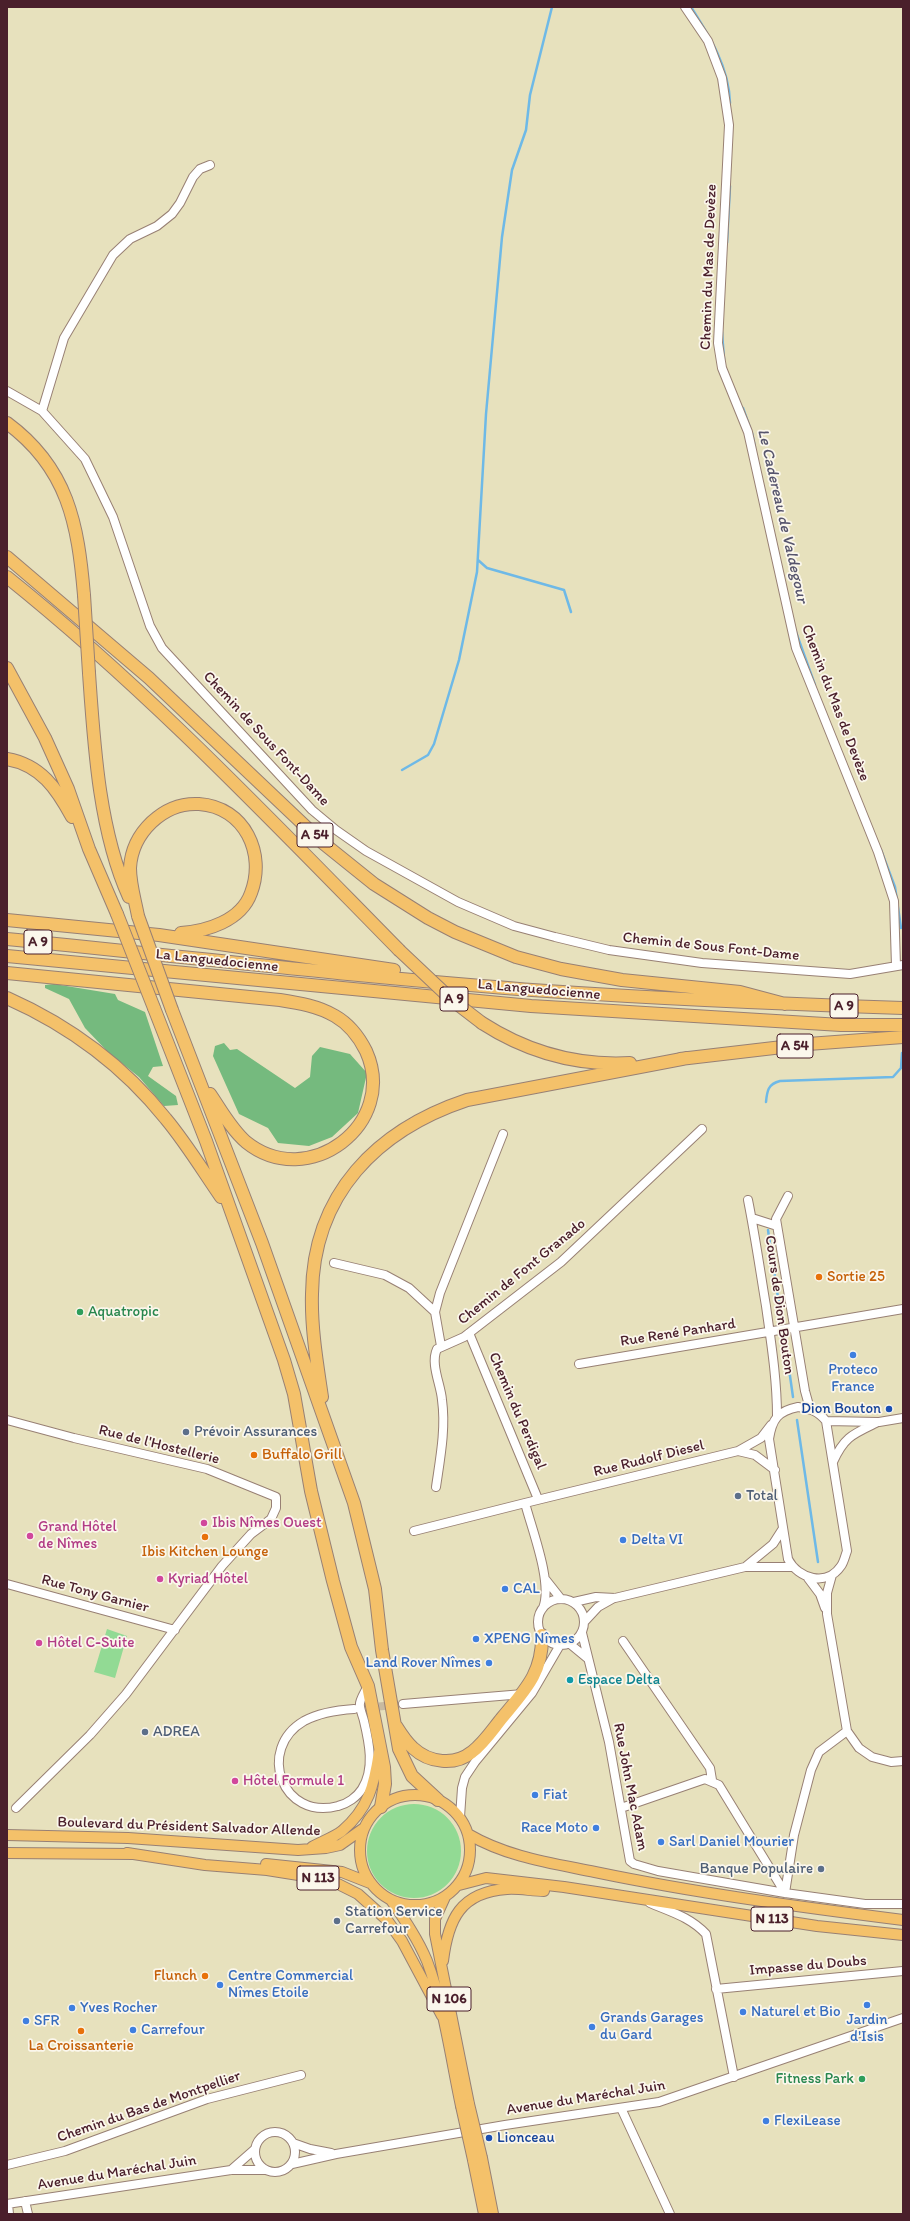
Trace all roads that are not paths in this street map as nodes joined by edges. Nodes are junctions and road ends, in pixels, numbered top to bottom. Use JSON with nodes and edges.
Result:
{"nodes":[{"id":1,"x":685,"y":7,"type":"edge"},
{"id":2,"x":210,"y":165,"type":"dead end"},
{"id":3,"x":7,"y":391,"type":"edge"},
{"id":4,"x":42,"y":411,"type":"junction"},
{"id":5,"x":7,"y":423,"type":"edge"},
{"id":6,"x":7,"y":557,"type":"edge"},
{"id":7,"x":7,"y":577,"type":"edge"},
{"id":8,"x":7,"y":668,"type":"edge"},
{"id":9,"x":7,"y":759,"type":"edge"},
{"id":10,"x":89,"y":849,"type":"junction"},
{"id":11,"x":138,"y":916,"type":"junction"},
{"id":12,"x":8,"y":919,"type":"edge"},
{"id":13,"x":159,"y":935,"type":"junction"},
{"id":14,"x":7,"y":939,"type":"edge"},
{"id":15,"x":7,"y":956,"type":"edge"},
{"id":16,"x":900,"y":965,"type":"edge"},
{"id":17,"x":7,"y":973,"type":"edge"},
{"id":18,"x":472,"y":985,"type":"junction"},
{"id":19,"x":7,"y":998,"type":"edge"},
{"id":20,"x":785,"y":1004,"type":"junction"},
{"id":21,"x":903,"y":1008,"type":"edge"},
{"id":22,"x":903,"y":1025,"type":"edge"},
{"id":23,"x":903,"y":1037,"type":"edge"},
{"id":24,"x":687,"y":1058,"type":"junction"},
{"id":25,"x":197,"y":1074,"type":"junction"},
{"id":26,"x":702,"y":1129,"type":"dead end"},
{"id":27,"x":503,"y":1134,"type":"dead end"},
{"id":28,"x":788,"y":1196,"type":"dead end"},
{"id":29,"x":748,"y":1200,"type":"dead end"},
{"id":30,"x":752,"y":1218,"type":"junction"},
{"id":31,"x":235,"y":1224,"type":"junction"},
{"id":32,"x":777,"y":1226,"type":"junction"},
{"id":33,"x":334,"y":1263,"type":"dead end"},
{"id":34,"x":903,"y":1309,"type":"edge"},
{"id":35,"x":435,"y":1312,"type":"junction"},
{"id":36,"x":795,"y":1327,"type":"junction"},
{"id":37,"x":469,"y":1333,"type":"junction"},
{"id":38,"x":770,"y":1333,"type":"junction"},
{"id":39,"x":441,"y":1346,"type":"junction"},
{"id":40,"x":579,"y":1364,"type":"dead end"},
{"id":41,"x":810,"y":1409,"type":"junction"},
{"id":42,"x":777,"y":1416,"type":"junction"},
{"id":43,"x":903,"y":1418,"type":"edge"},
{"id":44,"x":7,"y":1420,"type":"edge"},
{"id":45,"x":325,"y":1421,"type":"junction"},
{"id":46,"x":826,"y":1421,"type":"junction"},
{"id":47,"x":879,"y":1422,"type":"junction"},
{"id":48,"x":771,"y":1426,"type":"junction"},
{"id":49,"x":738,"y":1451,"type":"junction"},
{"id":50,"x":833,"y":1462,"type":"junction"},
{"id":51,"x":775,"y":1470,"type":"junction"},
{"id":52,"x":436,"y":1487,"type":"dead end"},
{"id":53,"x":538,"y":1499,"type":"junction"},
{"id":54,"x":525,"y":1503,"type":"junction"},
{"id":55,"x":782,"y":1530,"type":"junction"},
{"id":56,"x":414,"y":1531,"type":"dead end"},
{"id":57,"x":745,"y":1567,"type":"junction"},
{"id":58,"x":792,"y":1567,"type":"junction"},
{"id":59,"x":832,"y":1574,"type":"junction"},
{"id":60,"x":808,"y":1578,"type":"junction"},
{"id":61,"x":546,"y":1580,"type":"junction"},
{"id":62,"x":7,"y":1584,"type":"edge"},
{"id":63,"x":561,"y":1598,"type":"junction"},
{"id":64,"x":615,"y":1598,"type":"junction"},
{"id":65,"x":574,"y":1602,"type":"junction"},
{"id":66,"x":543,"y":1608,"type":"junction"},
{"id":67,"x":827,"y":1614,"type":"junction"},
{"id":68,"x":585,"y":1621,"type":"junction"},
{"id":69,"x":175,"y":1630,"type":"junction"},
{"id":70,"x":582,"y":1633,"type":"junction"},
{"id":71,"x":542,"y":1635,"type":"junction"},
{"id":72,"x":623,"y":1641,"type":"dead end"},
{"id":73,"x":570,"y":1644,"type":"junction"},
{"id":74,"x":560,"y":1646,"type":"junction"},
{"id":75,"x":587,"y":1658,"type":"junction"},
{"id":76,"x":368,"y":1686,"type":"junction"},
{"id":77,"x":526,"y":1694,"type":"junction"},
{"id":78,"x":403,"y":1704,"type":"tunnel mouth"},
{"id":79,"x":354,"y":1709,"type":"tunnel mouth"},
{"id":80,"x":393,"y":1723,"type":"junction"},
{"id":81,"x":848,"y":1731,"type":"junction"},
{"id":82,"x":379,"y":1750,"type":"junction"},
{"id":83,"x":903,"y":1761,"type":"edge"},
{"id":84,"x":712,"y":1780,"type":"junction"},
{"id":85,"x":438,"y":1800,"type":"junction"},
{"id":86,"x":381,"y":1807,"type":"junction"},
{"id":87,"x":16,"y":1808,"type":"dead end"},
{"id":88,"x":621,"y":1808,"type":"junction"},
{"id":89,"x":460,"y":1817,"type":"junction"},
{"id":90,"x":364,"y":1828,"type":"junction"},
{"id":91,"x":468,"y":1834,"type":"junction"},
{"id":92,"x":7,"y":1835,"type":"edge"},
{"id":93,"x":310,"y":1849,"type":"junction"},
{"id":94,"x":7,"y":1853,"type":"edge"},
{"id":95,"x":127,"y":1853,"type":"junction"},
{"id":96,"x":370,"y":1883,"type":"junction"},
{"id":97,"x":458,"y":1885,"type":"junction"},
{"id":98,"x":564,"y":1887,"type":"junction"},
{"id":99,"x":785,"y":1893,"type":"junction"},
{"id":100,"x":445,"y":1897,"type":"junction"},
{"id":101,"x":391,"y":1900,"type":"junction"},
{"id":102,"x":641,"y":1900,"type":"junction"},
{"id":103,"x":903,"y":1904,"type":"edge"},
{"id":104,"x":903,"y":1920,"type":"edge"},
{"id":105,"x":903,"y":1935,"type":"edge"},
{"id":106,"x":442,"y":1965,"type":"junction"},
{"id":107,"x":903,"y":1971,"type":"edge"},
{"id":108,"x":716,"y":1989,"type":"junction"},
{"id":109,"x":442,"y":2016,"type":"junction"},
{"id":110,"x":903,"y":2018,"type":"edge"},
{"id":111,"x":301,"y":2075,"type":"dead end"},
{"id":112,"x":734,"y":2077,"type":"junction"},
{"id":113,"x":465,"y":2105,"type":"junction"},
{"id":114,"x":621,"y":2108,"type":"junction"},
{"id":115,"x":293,"y":2143,"type":"junction"},
{"id":116,"x":255,"y":2149,"type":"junction"},
{"id":117,"x":336,"y":2154,"type":"junction"},
{"id":118,"x":477,"y":2159,"type":"junction"},
{"id":119,"x":292,"y":2164,"type":"junction"},
{"id":120,"x":7,"y":2165,"type":"edge"},
{"id":121,"x":231,"y":2170,"type":"junction"},
{"id":122,"x":266,"y":2170,"type":"junction"},
{"id":123,"x":25,"y":2201,"type":"junction"},
{"id":124,"x":7,"y":2204,"type":"edge"},
{"id":125,"x":9,"y":2214,"type":"edge"},
{"id":126,"x":28,"y":2214,"type":"edge"},
{"id":127,"x":484,"y":2214,"type":"edge"},
{"id":128,"x":493,"y":2214,"type":"edge"},
{"id":129,"x":670,"y":2214,"type":"edge"}],
"edges":[{"from":1,"to":16,"type":"street","name":"Chemin du Mas de Devèze"},
{"from":2,"to":4,"type":"street"},
{"from":3,"to":4,"type":"street","name":"Chemin de Sous Font-Dame"},
{"from":4,"to":16,"type":"street","name":"Chemin de Sous Font-Dame"},
{"from":5,"to":11,"type":"highway","bridge":true},
{"from":6,"to":20,"type":"highway","number":"A 54"},
{"from":7,"to":24,"type":"highway","number":"A 54","bridge":true},
{"from":8,"to":10,"type":"highway"},
{"from":9,"to":10,"type":"highway"},
{"from":10,"to":31,"type":"highway","bridge":true},
{"from":11,"to":13,"type":"highway"},
{"from":11,"to":25,"type":"highway","bridge":true},
{"from":12,"to":13,"type":"highway"},
{"from":13,"to":18,"type":"highway"},
{"from":14,"to":18,"type":"highway","name":"La Languedocienne","number":"A 9"},
{"from":15,"to":22,"type":"highway","name":"La Languedocienne","number":"A 9"},
{"from":17,"to":25,"type":"highway"},
{"from":18,"to":20,"type":"highway","name":"La Languedocienne","number":"A 9"},
{"from":19,"to":31,"type":"highway"},
{"from":20,"to":21,"type":"highway","name":"La Languedocienne","number":"A 9"},
{"from":23,"to":24,"type":"highway","number":"A 54"},
{"from":24,"to":45,"type":"highway"},
{"from":25,"to":45,"type":"highway"},
{"from":26,"to":37,"type":"street","name":"Chemin de Font Granado"},
{"from":27,"to":35,"type":"street"},
{"from":28,"to":32,"type":"street","name":"Cours de Dion Bouton"},
{"from":29,"to":30,"type":"street","name":"Cours de Dion Bouton"},
{"from":30,"to":32,"type":"street"},
{"from":30,"to":38,"type":"street","name":"Cours de Dion Bouton"},
{"from":31,"to":76,"type":"highway"},
{"from":32,"to":36,"type":"street","name":"Cours de Dion Bouton"},
{"from":33,"to":35,"type":"street"},
{"from":34,"to":36,"type":"street","name":"Rue René Panhard"},
{"from":35,"to":39,"type":"street"},
{"from":36,"to":38,"type":"street","name":"Rue René Panhard"},
{"from":36,"to":41,"type":"street","name":"Cours de Dion Bouton"},
{"from":37,"to":39,"type":"street","name":"Chemin de Font Granado"},
{"from":37,"to":53,"type":"street","name":"Chemin du Perdigal"},
{"from":38,"to":40,"type":"street","name":"Rue René Panhard"},
{"from":38,"to":42,"type":"street","name":"Cours de Dion Bouton"},
{"from":39,"to":52,"type":"street"},
{"from":41,"to":42,"type":"street"},
{"from":41,"to":46,"type":"street"},
{"from":42,"to":48,"type":"street","name":"Rue Rudolf Diesel"},
{"from":43,"to":47,"type":"street"},
{"from":44,"to":69,"type":"street","name":"Rue de l'Hostellerie"},
{"from":45,"to":80,"type":"highway"},
{"from":46,"to":47,"type":"street"},
{"from":46,"to":50,"type":"street"},
{"from":47,"to":50,"type":"street"},
{"from":48,"to":49,"type":"street","name":"Rue Rudolf Diesel"},
{"from":48,"to":51,"type":"street"},
{"from":49,"to":51,"type":"street"},
{"from":49,"to":53,"type":"street","name":"Rue Rudolf Diesel"},
{"from":50,"to":59,"type":"street"},
{"from":51,"to":55,"type":"street"},
{"from":53,"to":54,"type":"street","name":"Rue Rudolf Diesel"},
{"from":54,"to":56,"type":"street","name":"Rue Rudolf Diesel"},
{"from":54,"to":61,"type":"street"},
{"from":55,"to":57,"type":"street"},
{"from":55,"to":58,"type":"street"},
{"from":57,"to":58,"type":"street"},
{"from":57,"to":64,"type":"street"},
{"from":58,"to":60,"type":"street"},
{"from":59,"to":60,"type":"street"},
{"from":59,"to":67,"type":"street"},
{"from":60,"to":67,"type":"street"},
{"from":61,"to":63,"type":"street"},
{"from":61,"to":66,"type":"street"},
{"from":62,"to":69,"type":"street","name":"Rue Tony Garnier"},
{"from":63,"to":65,"type":"street"},
{"from":63,"to":66,"type":"street"},
{"from":64,"to":65,"type":"street"},
{"from":64,"to":68,"type":"street"},
{"from":65,"to":68,"type":"street"},
{"from":66,"to":71,"type":"street"},
{"from":67,"to":81,"type":"street"},
{"from":68,"to":70,"type":"street"},
{"from":69,"to":87,"type":"street","name":"Rue de l'Hostellerie"},
{"from":70,"to":73,"type":"street"},
{"from":70,"to":75,"type":"street","name":"Rue John Mac Adam"},
{"from":71,"to":74,"type":"street"},
{"from":71,"to":77,"type":"highway"},
{"from":72,"to":84,"type":"street"},
{"from":73,"to":74,"type":"street"},
{"from":73,"to":75,"type":"street"},
{"from":74,"to":77,"type":"street"},
{"from":75,"to":88,"type":"street","name":"Rue John Mac Adam"},
{"from":76,"to":79,"type":"street"},
{"from":76,"to":82,"type":"highway"},
{"from":77,"to":78,"type":"street"},
{"from":77,"to":80,"type":"highway"},
{"from":77,"to":89,"type":"street"},
{"from":80,"to":85,"type":"highway"},
{"from":81,"to":83,"type":"street"},
{"from":81,"to":99,"type":"street"},
{"from":82,"to":86,"type":"highway"},
{"from":82,"to":93,"type":"main road","number":"N 113"},
{"from":84,"to":88,"type":"street"},
{"from":84,"to":99,"type":"street"},
{"from":85,"to":86,"type":"main road"},
{"from":85,"to":89,"type":"main road"},
{"from":86,"to":90,"type":"main road"},
{"from":88,"to":99,"type":"street","name":"Rue John Mac Adam"},
{"from":89,"to":91,"type":"main road"},
{"from":90,"to":93,"type":"main road","name":"Boulevard du Président Salvador Allende"},
{"from":90,"to":96,"type":"main road"},
{"from":91,"to":97,"type":"main road"},
{"from":91,"to":104,"type":"main road","number":"N 113"},
{"from":92,"to":93,"type":"main road","name":"Boulevard du Président Salvador Allende"},
{"from":94,"to":95,"type":"main road","name":"Boulevard du Président Salvador Allende"},
{"from":95,"to":96,"type":"main road","name":"Boulevard du Président Salvador Allende"},
{"from":95,"to":109,"type":"main road","number":"N 113"},
{"from":96,"to":101,"type":"main road"},
{"from":97,"to":98,"type":"main road","number":"N 113"},
{"from":97,"to":100,"type":"main road"},
{"from":98,"to":102,"type":"main road","number":"N 113"},
{"from":98,"to":106,"type":"main road"},
{"from":99,"to":103,"type":"street","name":"Rue John Mac Adam"},
{"from":100,"to":101,"type":"main road"},
{"from":100,"to":106,"type":"main road","number":"N 106"},
{"from":101,"to":109,"type":"main road","number":"N 106"},
{"from":102,"to":105,"type":"main road","number":"N 113"},
{"from":102,"to":108,"type":"street"},
{"from":106,"to":113,"type":"main road","number":"N 106"},
{"from":107,"to":108,"type":"street","name":"Impasse du Doubs"},
{"from":108,"to":112,"type":"street"},
{"from":109,"to":113,"type":"main road","number":"N 106"},
{"from":110,"to":112,"type":"street","name":"Avenue du Maréchal Juin"},
{"from":111,"to":120,"type":"street","name":"Chemin du Bas de Montpellier"},
{"from":112,"to":114,"type":"street","name":"Avenue du Maréchal Juin"},
{"from":113,"to":118,"type":"main road","number":"N 106","bridge":true},
{"from":114,"to":117,"type":"street","name":"Avenue du Maréchal Juin"},
{"from":114,"to":129,"type":"street"},
{"from":115,"to":116,"type":"street"},
{"from":115,"to":117,"type":"street","name":"Avenue du Maréchal Juin"},
{"from":115,"to":119,"type":"street"},
{"from":116,"to":121,"type":"street"},
{"from":116,"to":122,"type":"street"},
{"from":117,"to":119,"type":"street","name":"Avenue du Maréchal Juin"},
{"from":118,"to":127,"type":"main road","number":"N 106"},
{"from":118,"to":128,"type":"main road","number":"N 106"},
{"from":119,"to":122,"type":"street"},
{"from":121,"to":122,"type":"street","name":"Avenue du Maréchal Juin"},
{"from":121,"to":123,"type":"street","name":"Avenue du Maréchal Juin"},
{"from":123,"to":124,"type":"street","name":"Avenue du Maréchal Juin"},
{"from":123,"to":126,"type":"street"},
{"from":124,"to":125,"type":"street"}]}
